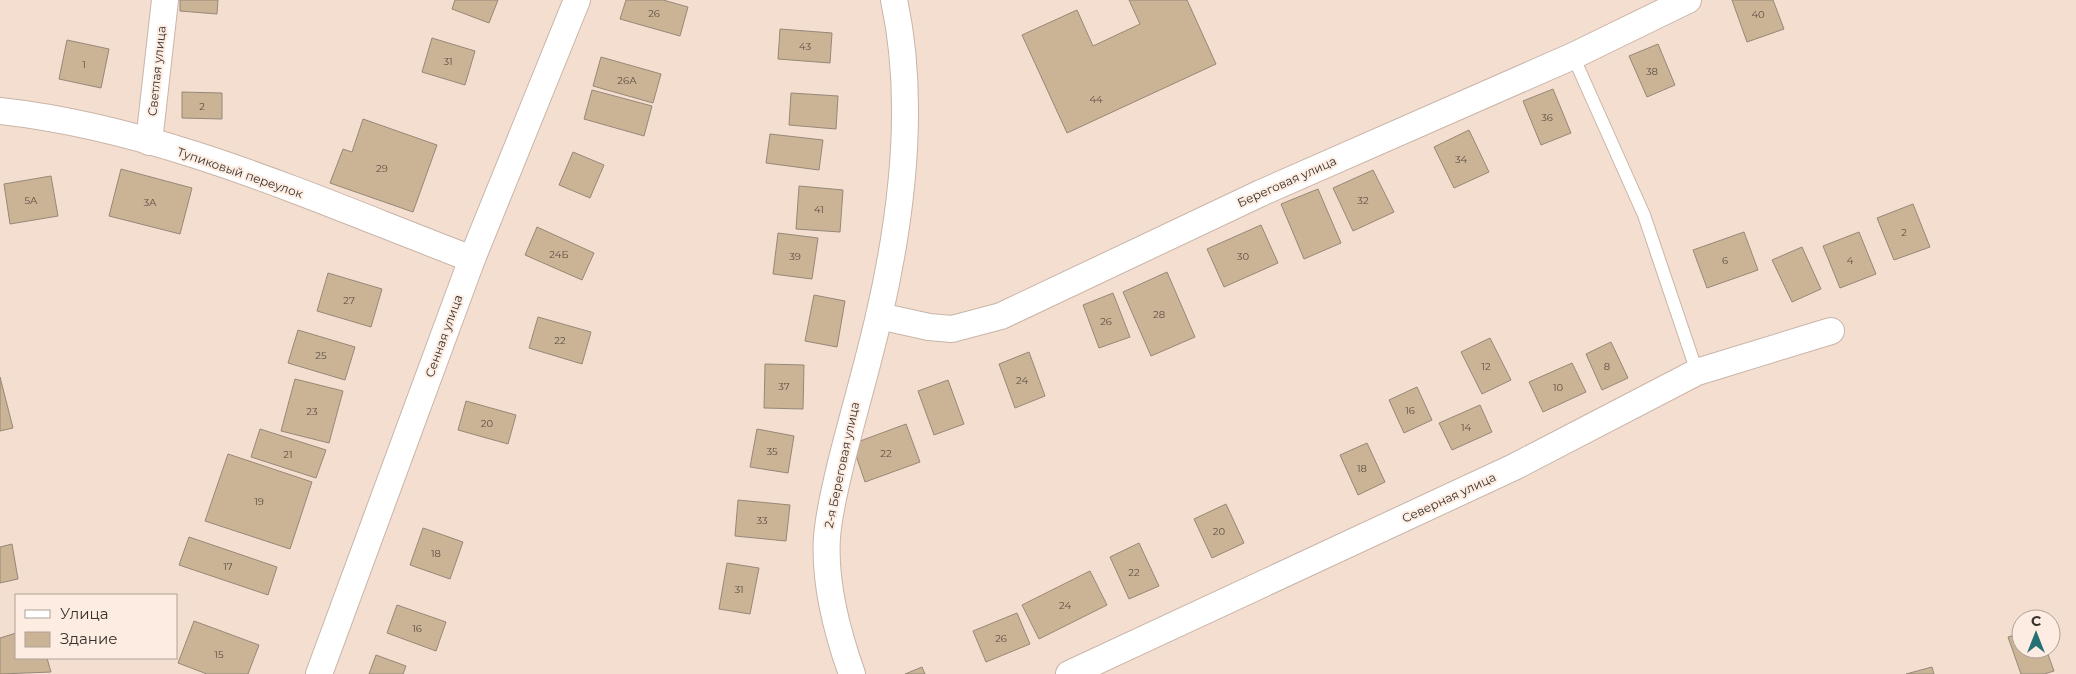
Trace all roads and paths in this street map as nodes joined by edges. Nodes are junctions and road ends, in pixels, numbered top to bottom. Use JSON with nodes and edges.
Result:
{"nodes":[{"id":1,"x":165,"y":0,"type":"edge"},
{"id":2,"x":577,"y":0,"type":"edge"},
{"id":3,"x":894,"y":0,"type":"edge"},
{"id":4,"x":1688,"y":0,"type":"edge"},
{"id":5,"x":1573,"y":56,"type":"junction"},
{"id":6,"x":0,"y":112,"type":"edge"},
{"id":7,"x":149,"y":142,"type":"junction"},
{"id":8,"x":472,"y":259,"type":"junction"},
{"id":9,"x":879,"y":316,"type":"junction"},
{"id":10,"x":1831,"y":331,"type":"dead end"},
{"id":11,"x":1697,"y":372,"type":"junction"},
{"id":12,"x":319,"y":674,"type":"edge"},
{"id":13,"x":852,"y":674,"type":"edge"},
{"id":14,"x":1070,"y":674,"type":"edge"}],
"edges":[{"from":1,"to":7,"type":"street","name":"Светлая улица"},
{"from":2,"to":8,"type":"street","name":"Сенная улица"},
{"from":3,"to":9,"type":"street","name":"2-я Береговая улица"},
{"from":4,"to":5,"type":"street","name":"Береговая улица"},
{"from":5,"to":9,"type":"street","name":"Береговая улица"},
{"from":5,"to":11,"type":"lane"},
{"from":6,"to":7,"type":"street","name":"Тупиковый переулок"},
{"from":7,"to":8,"type":"street","name":"Тупиковый переулок"},
{"from":8,"to":12,"type":"street","name":"Сенная улица"},
{"from":9,"to":13,"type":"street","name":"2-я Береговая улица"},
{"from":10,"to":11,"type":"street","name":"Северная улица"},
{"from":11,"to":14,"type":"street","name":"Северная улица"}]}
